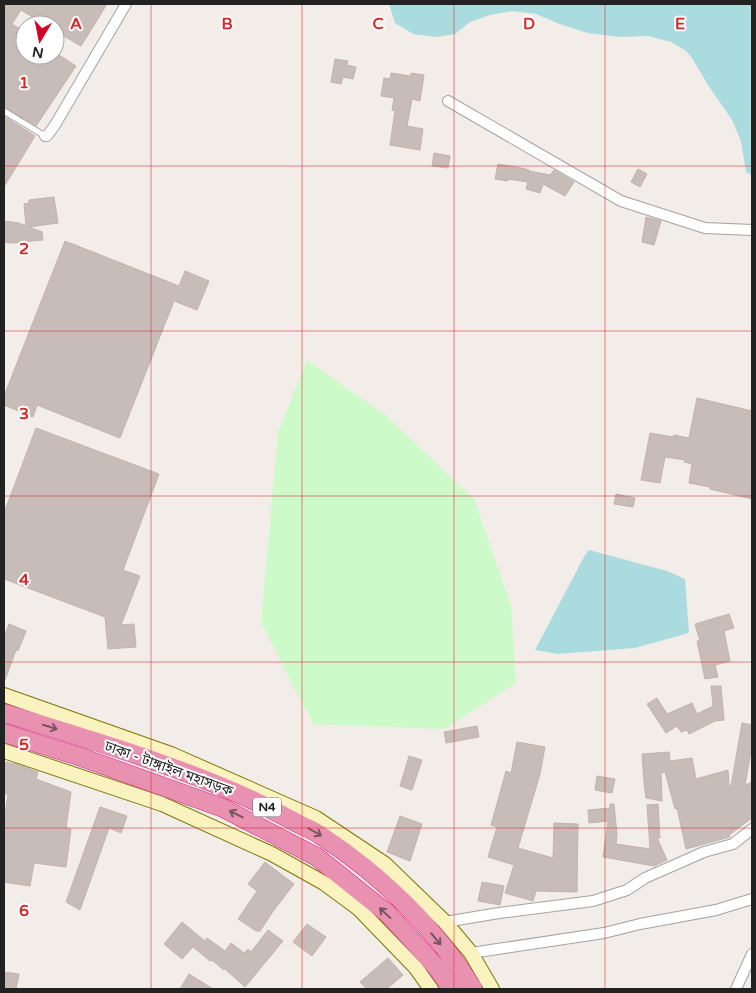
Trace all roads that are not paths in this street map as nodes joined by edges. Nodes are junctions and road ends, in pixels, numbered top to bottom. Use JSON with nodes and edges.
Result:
{"nodes":[{"id":1,"x":126,"y":4,"type":"edge"},
{"id":2,"x":448,"y":101,"type":"dead end"},
{"id":3,"x":4,"y":112,"type":"edge"},
{"id":4,"x":44,"y":136,"type":"joint"},
{"id":5,"x":752,"y":230,"type":"edge"},
{"id":6,"x":4,"y":695,"type":"edge"},
{"id":7,"x":4,"y":713,"type":"edge"},
{"id":8,"x":4,"y":733,"type":"edge"},
{"id":9,"x":4,"y":751,"type":"edge"},
{"id":10,"x":752,"y":829,"type":"edge"},
{"id":11,"x":752,"y":899,"type":"edge"},
{"id":12,"x":445,"y":922,"type":"junction"},
{"id":13,"x":471,"y":953,"type":"junction"},
{"id":14,"x":752,"y":954,"type":"edge"},
{"id":15,"x":431,"y":989,"type":"edge"},
{"id":16,"x":452,"y":989,"type":"edge"},
{"id":17,"x":473,"y":989,"type":"edge"},
{"id":18,"x":492,"y":989,"type":"edge"},
{"id":19,"x":736,"y":989,"type":"edge"}],
"edges":[{"from":1,"to":4,"type":"street"},
{"from":2,"to":5,"type":"street"},
{"from":3,"to":4,"type":"lane"},
{"from":6,"to":12,"type":"main road"},
{"from":7,"to":17,"type":"highway","name":"ঢাকা - টাঙ্গাইল মহাসড়ক","number":"N4","one_way":true},
{"from":16,"to":8,"type":"highway","name":"ঢাকা - টাঙ্গাইল মহাসড়ক","number":"N4","one_way":true},
{"from":9,"to":15,"type":"main road"},
{"from":10,"to":12,"type":"street"},
{"from":11,"to":13,"type":"street"},
{"from":12,"to":13,"type":"main road"},
{"from":13,"to":18,"type":"main road"},
{"from":14,"to":19,"type":"street"}]}
